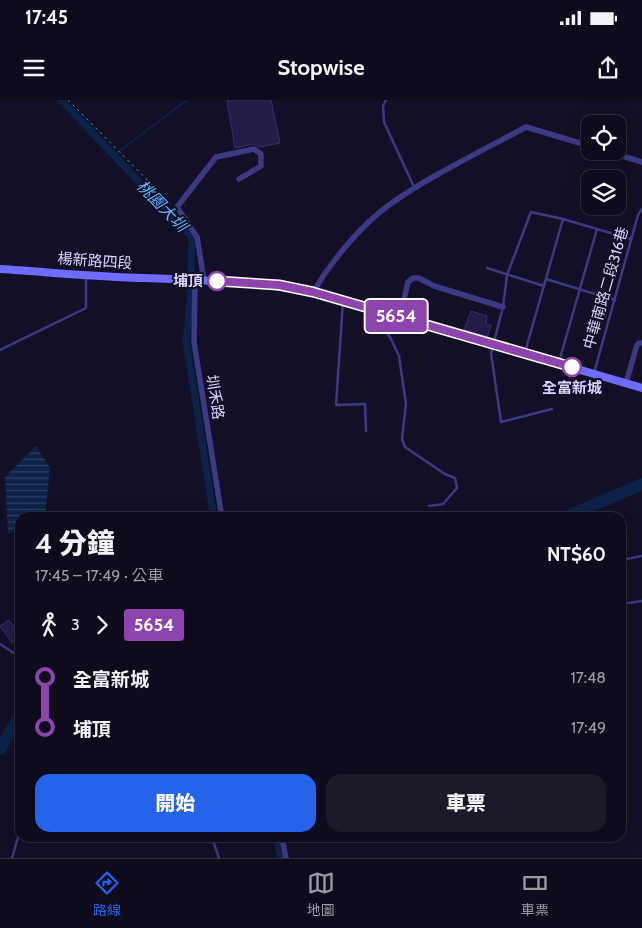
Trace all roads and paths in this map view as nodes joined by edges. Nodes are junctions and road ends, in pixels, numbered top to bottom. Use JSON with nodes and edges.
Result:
{"nodes":[{"id":1,"x":68,"y":100,"type":"edge"},
{"id":2,"x":386,"y":100,"type":"edge"},
{"id":3,"x":581,"y":143,"type":"edge"},
{"id":4,"x":626,"y":157,"type":"edge"},
{"id":5,"x":642,"y":162,"type":"edge"},
{"id":6,"x":239,"y":179,"type":"dead end"},
{"id":7,"x":415,"y":188,"type":"junction"},
{"id":8,"x":177,"y":207,"type":"junction"},
{"id":9,"x":642,"y":209,"type":"edge"},
{"id":10,"x":563,"y":218,"type":"junction"},
{"id":11,"x":597,"y":229,"type":"junction"},
{"id":12,"x":631,"y":240,"type":"junction"},
{"id":13,"x":487,"y":268,"type":"dead end"},
{"id":14,"x":0,"y":269,"type":"edge"},
{"id":15,"x":86,"y":274,"type":"junction"},
{"id":16,"x":507,"y":275,"type":"junction"},
{"id":17,"x":196,"y":279,"type":"junction"},
{"id":18,"x":546,"y":280,"type":"junction"},
{"id":19,"x":544,"y":286,"type":"junction"},
{"id":20,"x":581,"y":289,"type":"junction"},
{"id":21,"x":313,"y":292,"type":"junction"},
{"id":22,"x":343,"y":300,"type":"junction"},
{"id":23,"x":615,"y":300,"type":"junction"},
{"id":24,"x":503,"y":307,"type":"junction"},
{"id":25,"x":377,"y":310,"type":"junction"},
{"id":26,"x":400,"y":317,"type":"junction"},
{"id":27,"x":641,"y":343,"type":"edge"},
{"id":28,"x":492,"y":344,"type":"junction"},
{"id":29,"x":0,"y":350,"type":"edge"},
{"id":30,"x":524,"y":352,"type":"junction"},
{"id":31,"x":558,"y":363,"type":"junction"},
{"id":32,"x":594,"y":374,"type":"junction"},
{"id":33,"x":626,"y":384,"type":"junction"},
{"id":34,"x":642,"y":388,"type":"edge"},
{"id":35,"x":552,"y":409,"type":"dead end"},
{"id":36,"x":366,"y":431,"type":"dead end"},
{"id":37,"x":429,"y":506,"type":"dead end"},
{"id":38,"x":221,"y":512,"type":"edge"},
{"id":39,"x":642,"y":556,"type":"edge"},
{"id":40,"x":626,"y":559,"type":"edge"},
{"id":41,"x":642,"y":601,"type":"edge"},
{"id":42,"x":626,"y":603,"type":"edge"},
{"id":43,"x":0,"y":644,"type":"edge"},
{"id":44,"x":15,"y":654,"type":"edge"},
{"id":45,"x":17,"y":842,"type":"edge"},
{"id":46,"x":213,"y":842,"type":"edge"},
{"id":47,"x":283,"y":842,"type":"edge"},
{"id":48,"x":12,"y":858,"type":"edge"},
{"id":49,"x":219,"y":858,"type":"edge"},
{"id":50,"x":286,"y":858,"type":"edge"}],
"edges":[{"from":1,"to":8,"type":"path"},
{"from":2,"to":7,"type":"lane"},
{"from":3,"to":7,"type":"street"},
{"from":4,"to":5,"type":"street"},
{"from":6,"to":8,"type":"street"},
{"from":7,"to":21,"type":"street"},
{"from":8,"to":17,"type":"street","name":"圳禾路"},
{"from":9,"to":12,"type":"lane","name":"中華南路二段316巷"},
{"from":10,"to":11,"type":"lane"},
{"from":10,"to":16,"type":"lane"},
{"from":10,"to":18,"type":"lane"},
{"from":11,"to":12,"type":"lane"},
{"from":11,"to":20,"type":"lane"},
{"from":12,"to":23,"type":"lane","name":"中華南路二段316巷"},
{"from":13,"to":16,"type":"lane"},
{"from":14,"to":15,"type":"main road","name":"楊新路四段"},
{"from":15,"to":17,"type":"main road","name":"楊新路四段"},
{"from":15,"to":29,"type":"lane"},
{"from":16,"to":19,"type":"lane"},
{"from":16,"to":24,"type":"lane"},
{"from":17,"to":21,"type":"main road","name":"楊新路四段"},
{"from":17,"to":38,"type":"street","name":"圳禾路"},
{"from":18,"to":19,"type":"lane"},
{"from":18,"to":20,"type":"lane"},
{"from":19,"to":30,"type":"lane"},
{"from":20,"to":23,"type":"lane"},
{"from":20,"to":31,"type":"lane"},
{"from":21,"to":22,"type":"main road","name":"楊新路四段"},
{"from":22,"to":25,"type":"main road","name":"楊新路四段"},
{"from":22,"to":36,"type":"lane"},
{"from":23,"to":32,"type":"lane","name":"中華南路二段316巷"},
{"from":24,"to":26,"type":"street"},
{"from":24,"to":28,"type":"lane"},
{"from":25,"to":26,"type":"main road","name":"楊新路四段"},
{"from":25,"to":37,"type":"lane"},
{"from":26,"to":28,"type":"main road","name":"楊新路四段"},
{"from":27,"to":33,"type":"street"},
{"from":28,"to":30,"type":"main road","name":"楊新路四段"},
{"from":28,"to":35,"type":"lane"},
{"from":30,"to":31,"type":"main road","name":"楊新路四段"},
{"from":31,"to":32,"type":"main road","name":"楊新路四段"},
{"from":32,"to":33,"type":"main road","name":"楊新路四段"},
{"from":33,"to":34,"type":"main road","name":"楊新路四段"},
{"from":39,"to":40,"type":"lane"},
{"from":41,"to":42,"type":"lane"},
{"from":43,"to":44,"type":"lane"},
{"from":45,"to":48,"type":"lane"},
{"from":46,"to":49,"type":"lane"},
{"from":47,"to":50,"type":"street"}]}
